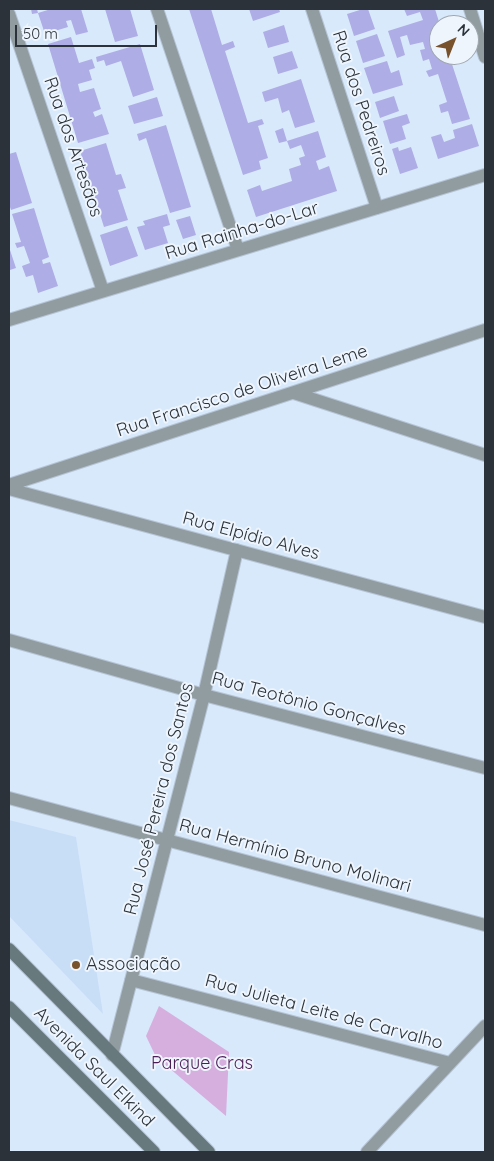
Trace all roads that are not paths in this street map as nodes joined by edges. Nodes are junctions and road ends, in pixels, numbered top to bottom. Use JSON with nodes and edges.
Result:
{"nodes":[{"id":1,"x":157,"y":9,"type":"edge"},
{"id":2,"x":312,"y":9,"type":"edge"},
{"id":3,"x":470,"y":9,"type":"edge"},
{"id":4,"x":9,"y":14,"type":"edge"},
{"id":5,"x":485,"y":56,"type":"edge"},
{"id":6,"x":485,"y":176,"type":"edge"},
{"id":7,"x":377,"y":208,"type":"junction"},
{"id":8,"x":238,"y":250,"type":"junction"},
{"id":9,"x":103,"y":291,"type":"junction"},
{"id":10,"x":9,"y":320,"type":"edge"},
{"id":11,"x":485,"y":330,"type":"edge"},
{"id":12,"x":294,"y":392,"type":"junction"},
{"id":13,"x":485,"y":455,"type":"edge"},
{"id":14,"x":9,"y":485,"type":"edge"},
{"id":15,"x":9,"y":489,"type":"edge"},
{"id":16,"x":237,"y":550,"type":"junction"},
{"id":17,"x":485,"y":616,"type":"edge"},
{"id":18,"x":9,"y":640,"type":"edge"},
{"id":19,"x":204,"y":694,"type":"junction"},
{"id":20,"x":485,"y":768,"type":"edge"},
{"id":21,"x":9,"y":798,"type":"edge"},
{"id":22,"x":167,"y":840,"type":"junction"},
{"id":23,"x":485,"y":925,"type":"edge"},
{"id":24,"x":9,"y":949,"type":"edge"},
{"id":25,"x":131,"y":980,"type":"junction"},
{"id":26,"x":9,"y":1007,"type":"edge"},
{"id":27,"x":485,"y":1026,"type":"edge"},
{"id":28,"x":112,"y":1055,"type":"junction"},
{"id":29,"x":450,"y":1063,"type":"junction"},
{"id":30,"x":154,"y":1152,"type":"edge"},
{"id":31,"x":209,"y":1152,"type":"edge"},
{"id":32,"x":367,"y":1152,"type":"edge"}],
"edges":[{"from":1,"to":8,"type":"street"},
{"from":2,"to":7,"type":"street","name":"Rua dos Pedreiros"},
{"from":3,"to":5,"type":"street"},
{"from":4,"to":9,"type":"street","name":"Rua dos Artesãos"},
{"from":6,"to":7,"type":"street","name":"Rua Rainha-do-Lar"},
{"from":7,"to":8,"type":"street","name":"Rua Rainha-do-Lar"},
{"from":8,"to":9,"type":"street","name":"Rua Rainha-do-Lar"},
{"from":9,"to":10,"type":"street","name":"Rua Rainha-do-Lar"},
{"from":11,"to":12,"type":"street","name":"Rua Francisco de Oliveira Leme"},
{"from":12,"to":13,"type":"street"},
{"from":12,"to":14,"type":"street","name":"Rua Francisco de Oliveira Leme"},
{"from":15,"to":16,"type":"street","name":"Rua Elpídio Alves"},
{"from":16,"to":17,"type":"street","name":"Rua Elpídio Alves"},
{"from":16,"to":19,"type":"street","name":"Rua José Pereira dos Santos"},
{"from":18,"to":19,"type":"street","name":"Rua Teotônio Gonçalves"},
{"from":19,"to":20,"type":"street","name":"Rua Teotônio Gonçalves"},
{"from":19,"to":22,"type":"street","name":"Rua José Pereira dos Santos"},
{"from":21,"to":22,"type":"street","name":"Rua Hermínio Bruno Molinari"},
{"from":22,"to":23,"type":"street","name":"Rua Hermínio Bruno Molinari"},
{"from":22,"to":25,"type":"street","name":"Rua José Pereira dos Santos"},
{"from":24,"to":28,"type":"main road","name":"Avenida Saul Elkind"},
{"from":25,"to":28,"type":"street","name":"Rua José Pereira dos Santos"},
{"from":25,"to":29,"type":"street","name":"Rua Julieta Leite de Carvalho"},
{"from":26,"to":30,"type":"main road","name":"Avenida Saul Elkind"},
{"from":27,"to":29,"type":"street"},
{"from":28,"to":31,"type":"main road","name":"Avenida Saul Elkind"},
{"from":29,"to":32,"type":"street"}]}
